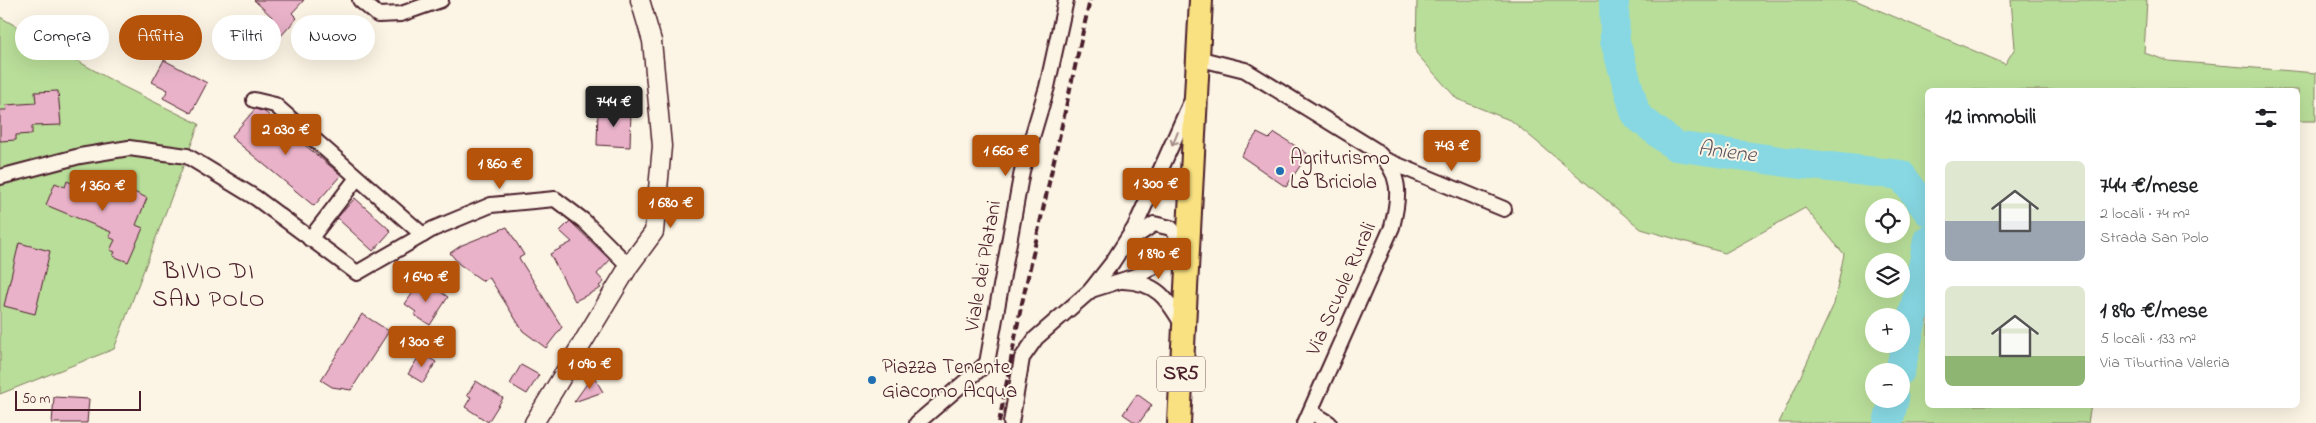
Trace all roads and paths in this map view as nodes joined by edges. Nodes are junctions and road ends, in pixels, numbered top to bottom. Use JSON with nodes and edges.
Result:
{"nodes":[{"id":1,"x":360,"y":0,"type":"edge"},
{"id":2,"x":441,"y":0,"type":"edge"},
{"id":3,"x":640,"y":0,"type":"edge"},
{"id":4,"x":1066,"y":0,"type":"edge"},
{"id":5,"x":1201,"y":0,"type":"edge"},
{"id":6,"x":1197,"y":58,"type":"junction"},
{"id":7,"x":1195,"y":94,"type":"junction"},
{"id":8,"x":254,"y":100,"type":"dead end"},
{"id":9,"x":1388,"y":161,"type":"junction"},
{"id":10,"x":0,"y":177,"type":"edge"},
{"id":11,"x":357,"y":178,"type":"junction"},
{"id":12,"x":1504,"y":209,"type":"dead end"},
{"id":13,"x":423,"y":235,"type":"junction"},
{"id":14,"x":310,"y":238,"type":"junction"},
{"id":15,"x":1122,"y":248,"type":"junction"},
{"id":16,"x":1187,"y":248,"type":"junction"},
{"id":17,"x":629,"y":266,"type":"junction"},
{"id":18,"x":1117,"y":281,"type":"junction"},
{"id":19,"x":1090,"y":291,"type":"junction"},
{"id":20,"x":1183,"y":325,"type":"junction"},
{"id":21,"x":1308,"y":417,"type":"edge"},
{"id":22,"x":1183,"y":420,"type":"edge"},
{"id":23,"x":534,"y":423,"type":"edge"},
{"id":24,"x":917,"y":423,"type":"edge"},
{"id":25,"x":1011,"y":423,"type":"edge"},
{"id":26,"x":1329,"y":423,"type":"edge"}],
"edges":[{"from":1,"to":2,"type":"street"},
{"from":3,"to":17,"type":"street"},
{"from":4,"to":24,"type":"street","name":"Viale dei Platani"},
{"from":5,"to":6,"type":"main road","number":"SR5"},
{"from":6,"to":7,"type":"main road","number":"SR5"},
{"from":6,"to":9,"type":"street"},
{"from":7,"to":15,"type":"street","one_way":true},
{"from":7,"to":16,"type":"main road","number":"SR5"},
{"from":8,"to":11,"type":"street"},
{"from":9,"to":12,"type":"street"},
{"from":9,"to":21,"type":"street","name":"Via Scuole Rurali"},
{"from":10,"to":14,"type":"street"},
{"from":11,"to":13,"type":"street"},
{"from":11,"to":14,"type":"street"},
{"from":13,"to":14,"type":"street"},
{"from":13,"to":17,"type":"street"},
{"from":15,"to":16,"type":"street"},
{"from":15,"to":19,"type":"street"},
{"from":16,"to":18,"type":"street"},
{"from":16,"to":20,"type":"main road","number":"SR5"},
{"from":17,"to":23,"type":"street"},
{"from":18,"to":19,"type":"street"},
{"from":18,"to":20,"type":"street"},
{"from":19,"to":25,"type":"street"},
{"from":20,"to":22,"type":"main road","number":"SR5"},
{"from":21,"to":26,"type":"street","name":"Via Scuole Rurali"}]}
